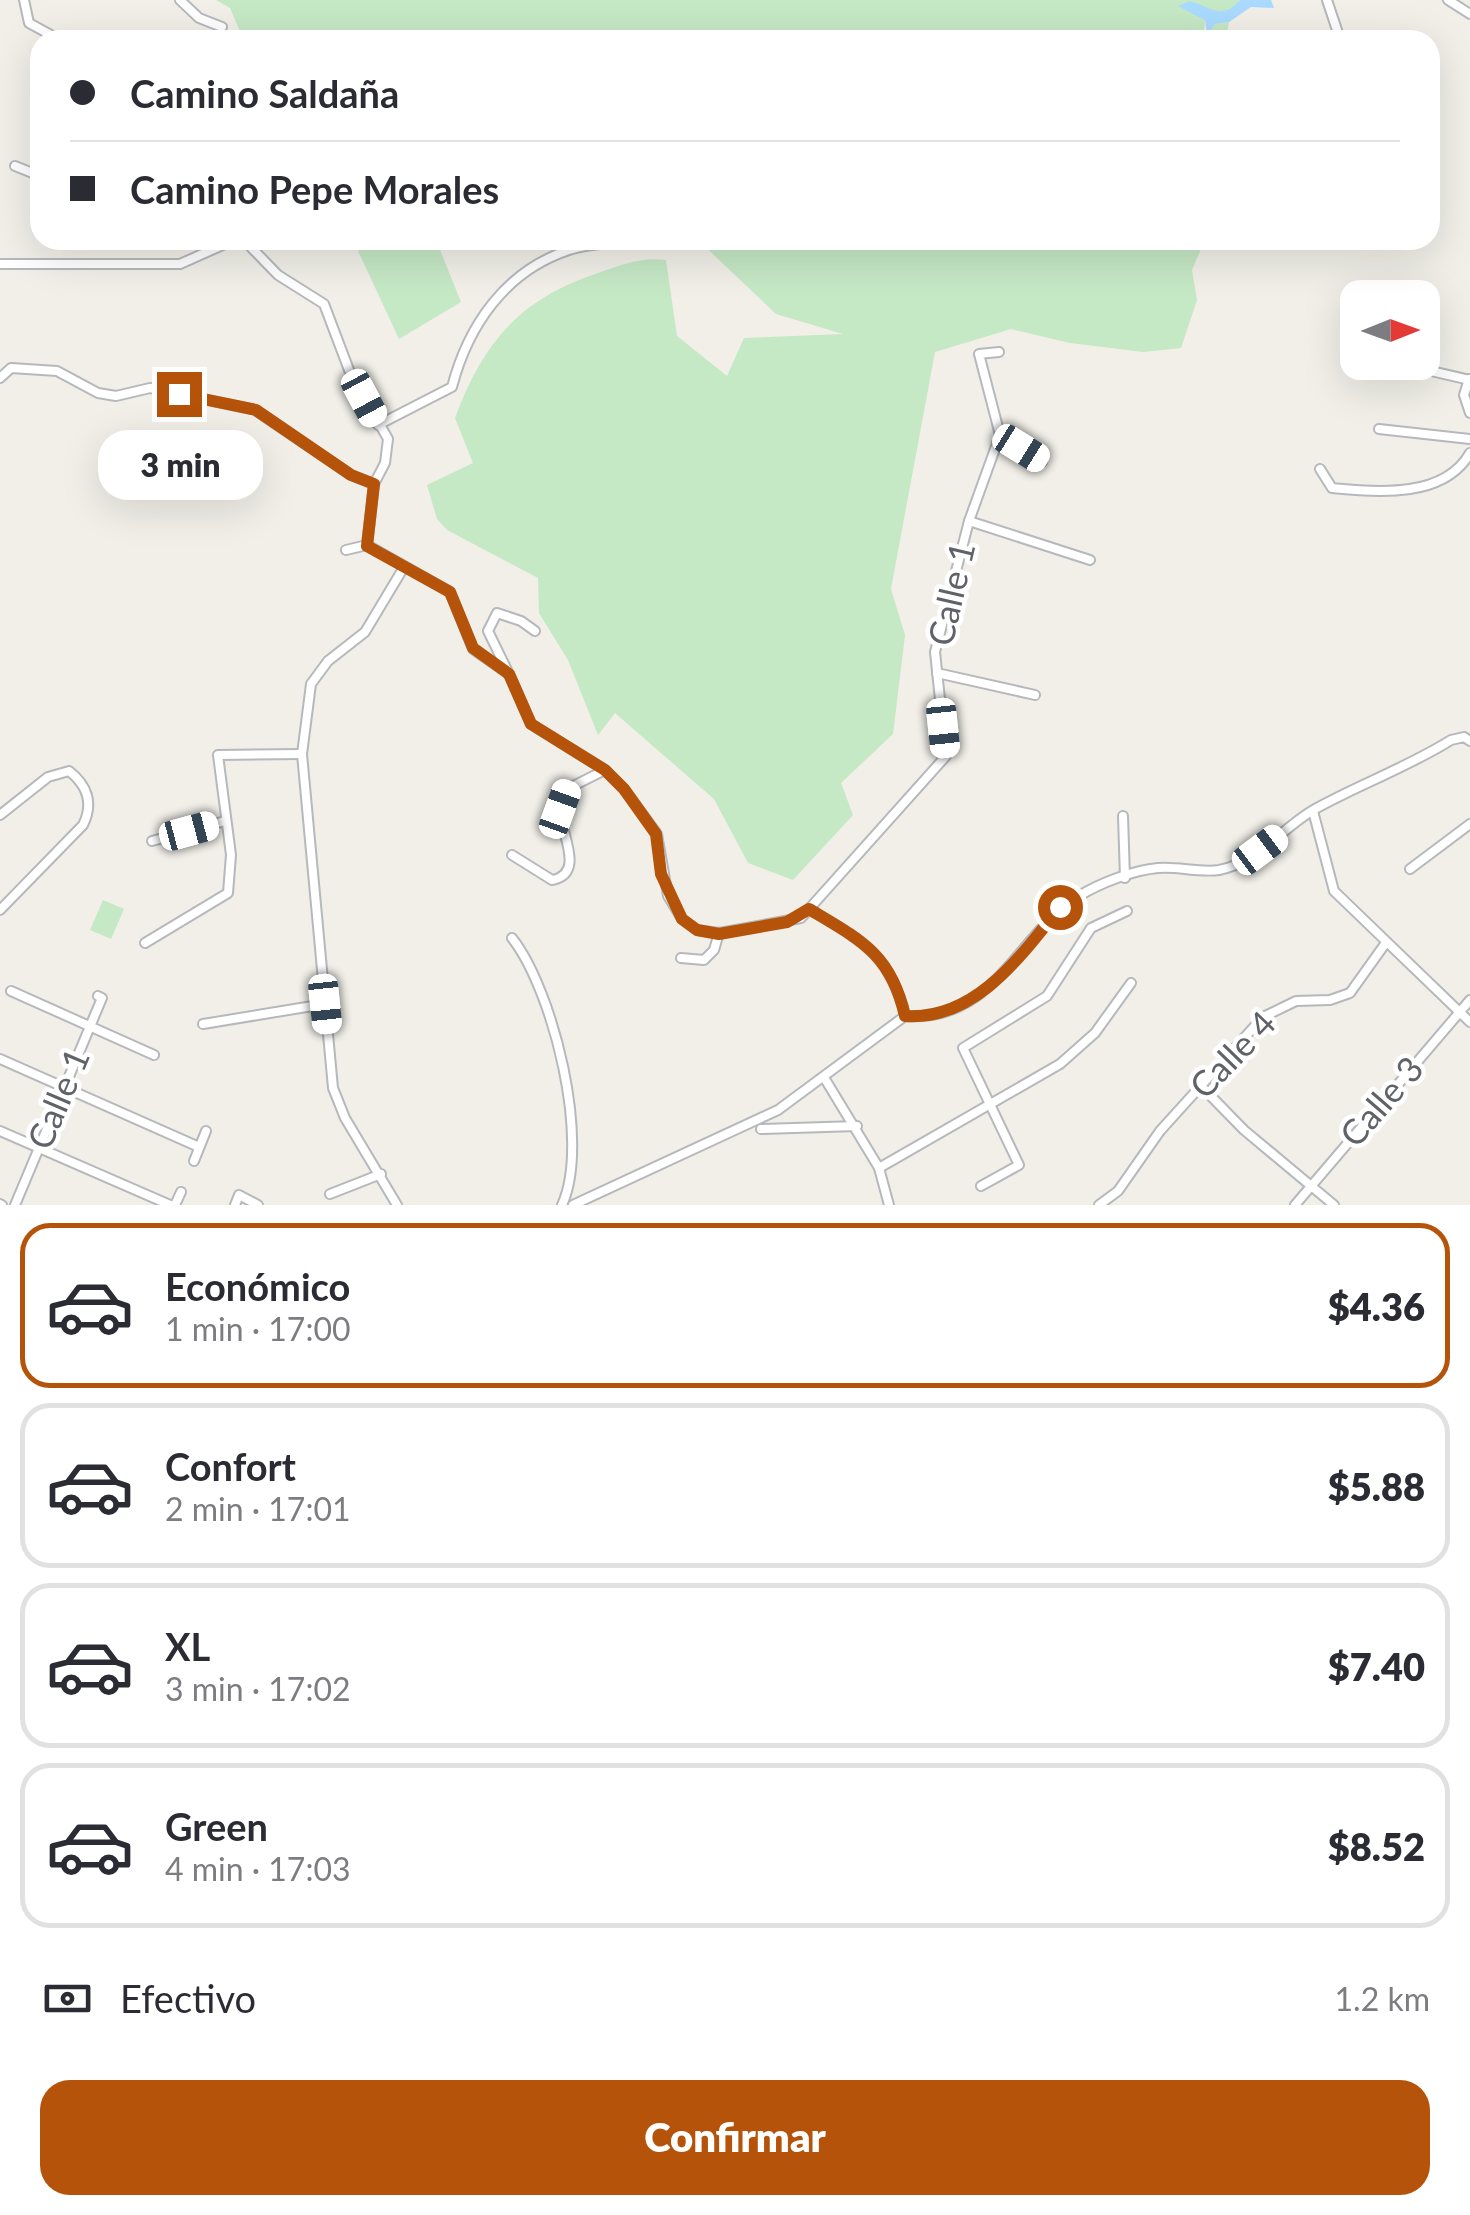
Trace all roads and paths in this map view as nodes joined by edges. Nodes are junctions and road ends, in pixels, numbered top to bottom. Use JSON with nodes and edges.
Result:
{"nodes":[{"id":1,"x":24,"y":0,"type":"edge"},
{"id":2,"x":180,"y":0,"type":"edge"},
{"id":3,"x":1327,"y":0,"type":"edge"},
{"id":4,"x":1448,"y":0,"type":"edge"},
{"id":5,"x":1470,"y":14,"type":"edge"},
{"id":6,"x":222,"y":27,"type":"dead end"},
{"id":7,"x":41,"y":30,"type":"edge"},
{"id":8,"x":1337,"y":30,"type":"edge"},
{"id":9,"x":15,"y":166,"type":"dead end"},
{"id":10,"x":30,"y":172,"type":"edge"},
{"id":11,"x":212,"y":250,"type":"edge"},
{"id":12,"x":254,"y":250,"type":"edge"},
{"id":13,"x":568,"y":250,"type":"edge"},
{"id":14,"x":0,"y":264,"type":"edge"},
{"id":15,"x":998,"y":352,"type":"dead end"},
{"id":16,"x":1440,"y":372,"type":"edge"},
{"id":17,"x":0,"y":378,"type":"edge"},
{"id":18,"x":1470,"y":379,"type":"edge"},
{"id":19,"x":1470,"y":413,"type":"edge"},
{"id":20,"x":378,"y":425,"type":"junction"},
{"id":21,"x":1379,"y":429,"type":"dead end"},
{"id":22,"x":1000,"y":435,"type":"junction"},
{"id":23,"x":1470,"y":439,"type":"edge"},
{"id":24,"x":1470,"y":453,"type":"edge"},
{"id":25,"x":1042,"y":462,"type":"dead end"},
{"id":26,"x":1320,"y":469,"type":"dead end"},
{"id":27,"x":374,"y":484,"type":"junction"},
{"id":28,"x":969,"y":521,"type":"junction"},
{"id":29,"x":367,"y":546,"type":"junction"},
{"id":30,"x":346,"y":550,"type":"dead end"},
{"id":31,"x":1090,"y":560,"type":"dead end"},
{"id":32,"x":404,"y":568,"type":"junction"},
{"id":33,"x":535,"y":631,"type":"dead end"},
{"id":34,"x":509,"y":674,"type":"junction"},
{"id":35,"x":938,"y":674,"type":"junction"},
{"id":36,"x":1035,"y":695,"type":"dead end"},
{"id":37,"x":1470,"y":742,"type":"edge"},
{"id":38,"x":302,"y":754,"type":"junction"},
{"id":39,"x":605,"y":770,"type":"junction"},
{"id":40,"x":1313,"y":810,"type":"junction"},
{"id":41,"x":0,"y":814,"type":"edge"},
{"id":42,"x":1123,"y":816,"type":"dead end"},
{"id":43,"x":225,"y":822,"type":"junction"},
{"id":44,"x":1470,"y":824,"type":"edge"},
{"id":45,"x":152,"y":841,"type":"dead end"},
{"id":46,"x":512,"y":855,"type":"dead end"},
{"id":47,"x":1410,"y":869,"type":"dead end"},
{"id":48,"x":1124,"y":878,"type":"junction"},
{"id":49,"x":809,"y":909,"type":"junction"},
{"id":50,"x":0,"y":910,"type":"edge"},
{"id":51,"x":1128,"y":911,"type":"dead end"},
{"id":52,"x":719,"y":934,"type":"junction"},
{"id":53,"x":512,"y":938,"type":"dead end"},
{"id":54,"x":145,"y":943,"type":"dead end"},
{"id":55,"x":1385,"y":944,"type":"junction"},
{"id":56,"x":680,"y":958,"type":"dead end"},
{"id":57,"x":1131,"y":983,"type":"dead end"},
{"id":58,"x":11,"y":991,"type":"dead end"},
{"id":59,"x":98,"y":996,"type":"dead end"},
{"id":60,"x":1470,"y":1000,"type":"edge"},
{"id":61,"x":325,"y":1004,"type":"junction"},
{"id":62,"x":1460,"y":1013,"type":"junction"},
{"id":63,"x":905,"y":1016,"type":"junction"},
{"id":64,"x":1470,"y":1022,"type":"edge"},
{"id":65,"x":204,"y":1024,"type":"dead end"},
{"id":66,"x":90,"y":1027,"type":"junction"},
{"id":67,"x":154,"y":1055,"type":"dead end"},
{"id":68,"x":0,"y":1058,"type":"edge"},
{"id":69,"x":825,"y":1079,"type":"junction"},
{"id":70,"x":1201,"y":1086,"type":"junction"},
{"id":71,"x":64,"y":1087,"type":"junction"},
{"id":72,"x":991,"y":1106,"type":"junction"},
{"id":73,"x":856,"y":1126,"type":"junction"},
{"id":74,"x":761,"y":1129,"type":"dead end"},
{"id":75,"x":206,"y":1130,"type":"dead end"},
{"id":76,"x":0,"y":1131,"type":"edge"},
{"id":77,"x":199,"y":1147,"type":"junction"},
{"id":78,"x":39,"y":1148,"type":"junction"},
{"id":79,"x":194,"y":1160,"type":"dead end"},
{"id":80,"x":880,"y":1168,"type":"junction"},
{"id":81,"x":381,"y":1174,"type":"junction"},
{"id":82,"x":981,"y":1186,"type":"dead end"},
{"id":83,"x":1312,"y":1186,"type":"junction"},
{"id":84,"x":181,"y":1192,"type":"dead end"},
{"id":85,"x":330,"y":1194,"type":"dead end"},
{"id":86,"x":15,"y":1205,"type":"edge"},
{"id":87,"x":173,"y":1205,"type":"edge"},
{"id":88,"x":235,"y":1205,"type":"edge"},
{"id":89,"x":258,"y":1205,"type":"edge"},
{"id":90,"x":396,"y":1205,"type":"edge"},
{"id":91,"x":562,"y":1205,"type":"edge"},
{"id":92,"x":574,"y":1205,"type":"edge"},
{"id":93,"x":890,"y":1205,"type":"edge"},
{"id":94,"x":1099,"y":1205,"type":"edge"},
{"id":95,"x":1295,"y":1205,"type":"edge"},
{"id":96,"x":1334,"y":1205,"type":"edge"}],
"edges":[{"from":1,"to":7,"type":"street"},
{"from":2,"to":6,"type":"street"},
{"from":3,"to":8,"type":"street"},
{"from":4,"to":5,"type":"street"},
{"from":9,"to":10,"type":"street"},
{"from":11,"to":14,"type":"street"},
{"from":12,"to":20,"type":"street"},
{"from":13,"to":20,"type":"street"},
{"from":15,"to":22,"type":"street"},
{"from":16,"to":18,"type":"street"},
{"from":17,"to":27,"type":"street"},
{"from":18,"to":19,"type":"street"},
{"from":20,"to":27,"type":"street"},
{"from":21,"to":23,"type":"street"},
{"from":22,"to":25,"type":"street"},
{"from":22,"to":28,"type":"street","name":"Calle 1"},
{"from":24,"to":26,"type":"street"},
{"from":27,"to":29,"type":"street"},
{"from":28,"to":31,"type":"street"},
{"from":28,"to":35,"type":"street","name":"Calle 1"},
{"from":29,"to":30,"type":"street"},
{"from":29,"to":32,"type":"street"},
{"from":32,"to":34,"type":"street"},
{"from":32,"to":38,"type":"street"},
{"from":33,"to":34,"type":"street"},
{"from":34,"to":39,"type":"street"},
{"from":35,"to":36,"type":"street"},
{"from":35,"to":49,"type":"street","name":"Calle 1"},
{"from":37,"to":40,"type":"street"},
{"from":38,"to":43,"type":"street"},
{"from":38,"to":61,"type":"street"},
{"from":39,"to":46,"type":"street"},
{"from":39,"to":52,"type":"street"},
{"from":40,"to":48,"type":"street"},
{"from":40,"to":55,"type":"street"},
{"from":41,"to":50,"type":"street"},
{"from":42,"to":48,"type":"street"},
{"from":43,"to":45,"type":"street"},
{"from":43,"to":54,"type":"street"},
{"from":44,"to":47,"type":"street"},
{"from":48,"to":63,"type":"street"},
{"from":49,"to":52,"type":"street"},
{"from":49,"to":63,"type":"street"},
{"from":51,"to":72,"type":"street"},
{"from":52,"to":56,"type":"street"},
{"from":53,"to":91,"type":"street"},
{"from":55,"to":62,"type":"street"},
{"from":55,"to":70,"type":"street","name":"Calle 4"},
{"from":57,"to":72,"type":"street"},
{"from":58,"to":66,"type":"street"},
{"from":59,"to":66,"type":"street","name":"Calle 1"},
{"from":60,"to":62,"type":"street","name":"Calle 3"},
{"from":61,"to":65,"type":"street"},
{"from":61,"to":81,"type":"street"},
{"from":62,"to":64,"type":"street"},
{"from":62,"to":83,"type":"street","name":"Calle 3"},
{"from":63,"to":69,"type":"street"},
{"from":66,"to":67,"type":"street"},
{"from":66,"to":71,"type":"street","name":"Calle 1"},
{"from":68,"to":71,"type":"street"},
{"from":69,"to":73,"type":"street"},
{"from":69,"to":92,"type":"street"},
{"from":70,"to":83,"type":"street"},
{"from":70,"to":94,"type":"street","name":"Calle 4"},
{"from":71,"to":77,"type":"street"},
{"from":71,"to":78,"type":"street","name":"Calle 1"},
{"from":72,"to":80,"type":"street"},
{"from":72,"to":82,"type":"street"},
{"from":73,"to":74,"type":"street"},
{"from":73,"to":80,"type":"street"},
{"from":75,"to":77,"type":"street"},
{"from":76,"to":78,"type":"street"},
{"from":77,"to":79,"type":"street"},
{"from":78,"to":86,"type":"street","name":"Calle 1"},
{"from":78,"to":87,"type":"street"},
{"from":80,"to":93,"type":"street"},
{"from":81,"to":85,"type":"street"},
{"from":81,"to":90,"type":"street"},
{"from":83,"to":95,"type":"street","name":"Calle 3"},
{"from":83,"to":96,"type":"street"},
{"from":84,"to":87,"type":"street"},
{"from":88,"to":89,"type":"street"}]}
